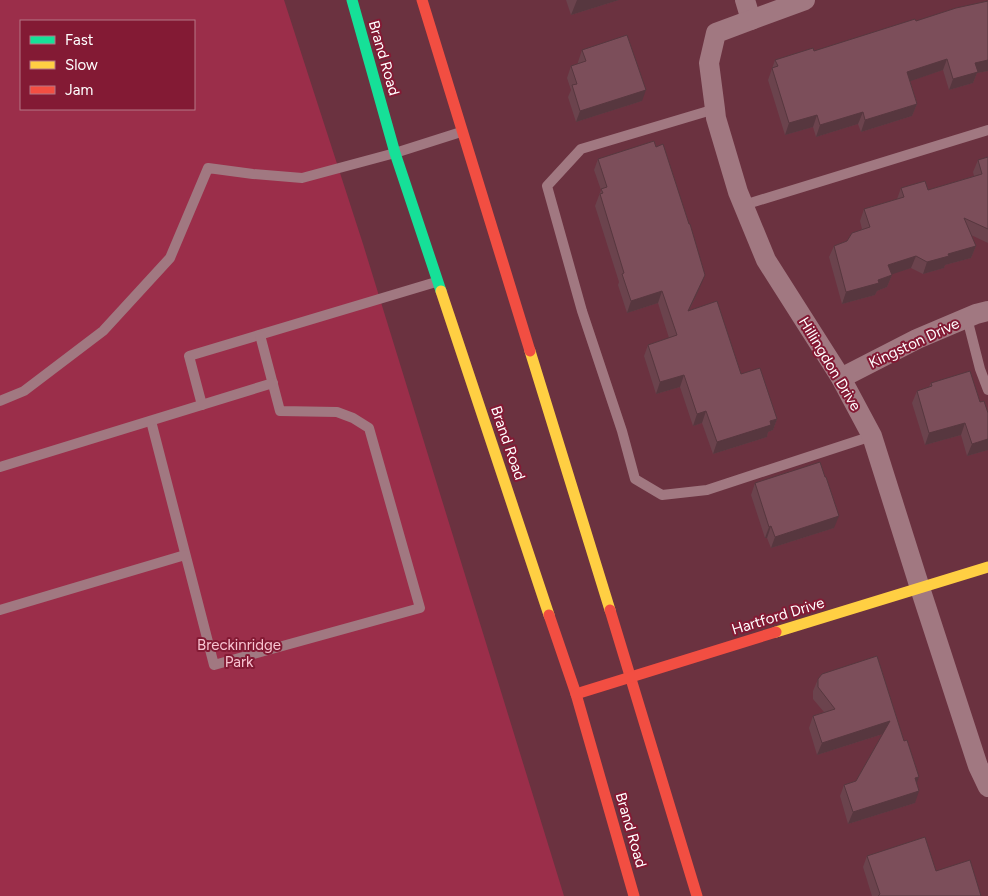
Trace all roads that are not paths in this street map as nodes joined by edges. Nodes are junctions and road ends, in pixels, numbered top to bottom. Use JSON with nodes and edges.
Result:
{"nodes":[{"id":1,"x":352,"y":0,"type":"edge"},
{"id":2,"x":422,"y":0,"type":"edge"},
{"id":3,"x":745,"y":0,"type":"edge"},
{"id":4,"x":801,"y":1,"type":"edge"},
{"id":5,"x":751,"y":20,"type":"junction"},
{"id":6,"x":715,"y":109,"type":"junction"},
{"id":7,"x":988,"y":130,"type":"edge"},
{"id":8,"x":462,"y":131,"type":"junction"},
{"id":9,"x":395,"y":153,"type":"junction"},
{"id":10,"x":744,"y":205,"type":"junction"},
{"id":11,"x":438,"y":282,"type":"junction"},
{"id":12,"x":988,"y":310,"type":"edge"},
{"id":13,"x":967,"y":318,"type":"junction"},
{"id":14,"x":260,"y":335,"type":"junction"},
{"id":15,"x":841,"y":378,"type":"junction"},
{"id":16,"x":273,"y":383,"type":"junction"},
{"id":17,"x":988,"y":390,"type":"edge"},
{"id":18,"x":0,"y":401,"type":"edge"},
{"id":19,"x":202,"y":405,"type":"junction"},
{"id":20,"x":150,"y":421,"type":"junction"},
{"id":21,"x":872,"y":436,"type":"junction"},
{"id":22,"x":0,"y":467,"type":"edge"},
{"id":23,"x":185,"y":555,"type":"junction"},
{"id":24,"x":988,"y":567,"type":"edge"},
{"id":25,"x":920,"y":588,"type":"junction"},
{"id":26,"x":0,"y":610,"type":"edge"},
{"id":27,"x":631,"y":676,"type":"junction"},
{"id":28,"x":576,"y":694,"type":"junction"},
{"id":29,"x":988,"y":787,"type":"edge"},
{"id":30,"x":634,"y":896,"type":"edge"},
{"id":31,"x":697,"y":896,"type":"edge"}],
"edges":[{"from":1,"to":9,"type":"main road","name":"Brand Road"},
{"from":2,"to":8,"type":"main road"},
{"from":3,"to":5,"type":"street"},
{"from":4,"to":5,"type":"street","name":"Hillingdon Drive"},
{"from":5,"to":6,"type":"street","name":"Hillingdon Drive"},
{"from":6,"to":10,"type":"street","name":"Hillingdon Drive"},
{"from":6,"to":21,"type":"lane"},
{"from":7,"to":10,"type":"lane"},
{"from":8,"to":9,"type":"lane"},
{"from":8,"to":27,"type":"main road"},
{"from":9,"to":11,"type":"main road","name":"Brand Road"},
{"from":9,"to":18,"type":"lane"},
{"from":10,"to":15,"type":"street","name":"Hillingdon Drive"},
{"from":11,"to":14,"type":"lane"},
{"from":11,"to":28,"type":"main road","name":"Brand Road"},
{"from":12,"to":13,"type":"street","name":"Kingston Drive"},
{"from":13,"to":15,"type":"street","name":"Kingston Drive"},
{"from":13,"to":17,"type":"lane"},
{"from":14,"to":16,"type":"lane"},
{"from":14,"to":19,"type":"lane"},
{"from":15,"to":21,"type":"street","name":"Hillingdon Drive"},
{"from":16,"to":19,"type":"lane"},
{"from":16,"to":23,"type":"lane"},
{"from":19,"to":20,"type":"lane"},
{"from":20,"to":22,"type":"lane"},
{"from":20,"to":23,"type":"lane"},
{"from":21,"to":25,"type":"street","name":"Hillingdon Drive"},
{"from":23,"to":26,"type":"lane"},
{"from":24,"to":25,"type":"main road","name":"Hartford Drive"},
{"from":25,"to":27,"type":"main road","name":"Hartford Drive"},
{"from":25,"to":29,"type":"street","name":"Hillingdon Drive"},
{"from":27,"to":28,"type":"main road","name":"Hartford Drive"},
{"from":27,"to":31,"type":"main road"},
{"from":28,"to":30,"type":"main road","name":"Brand Road"}]}
